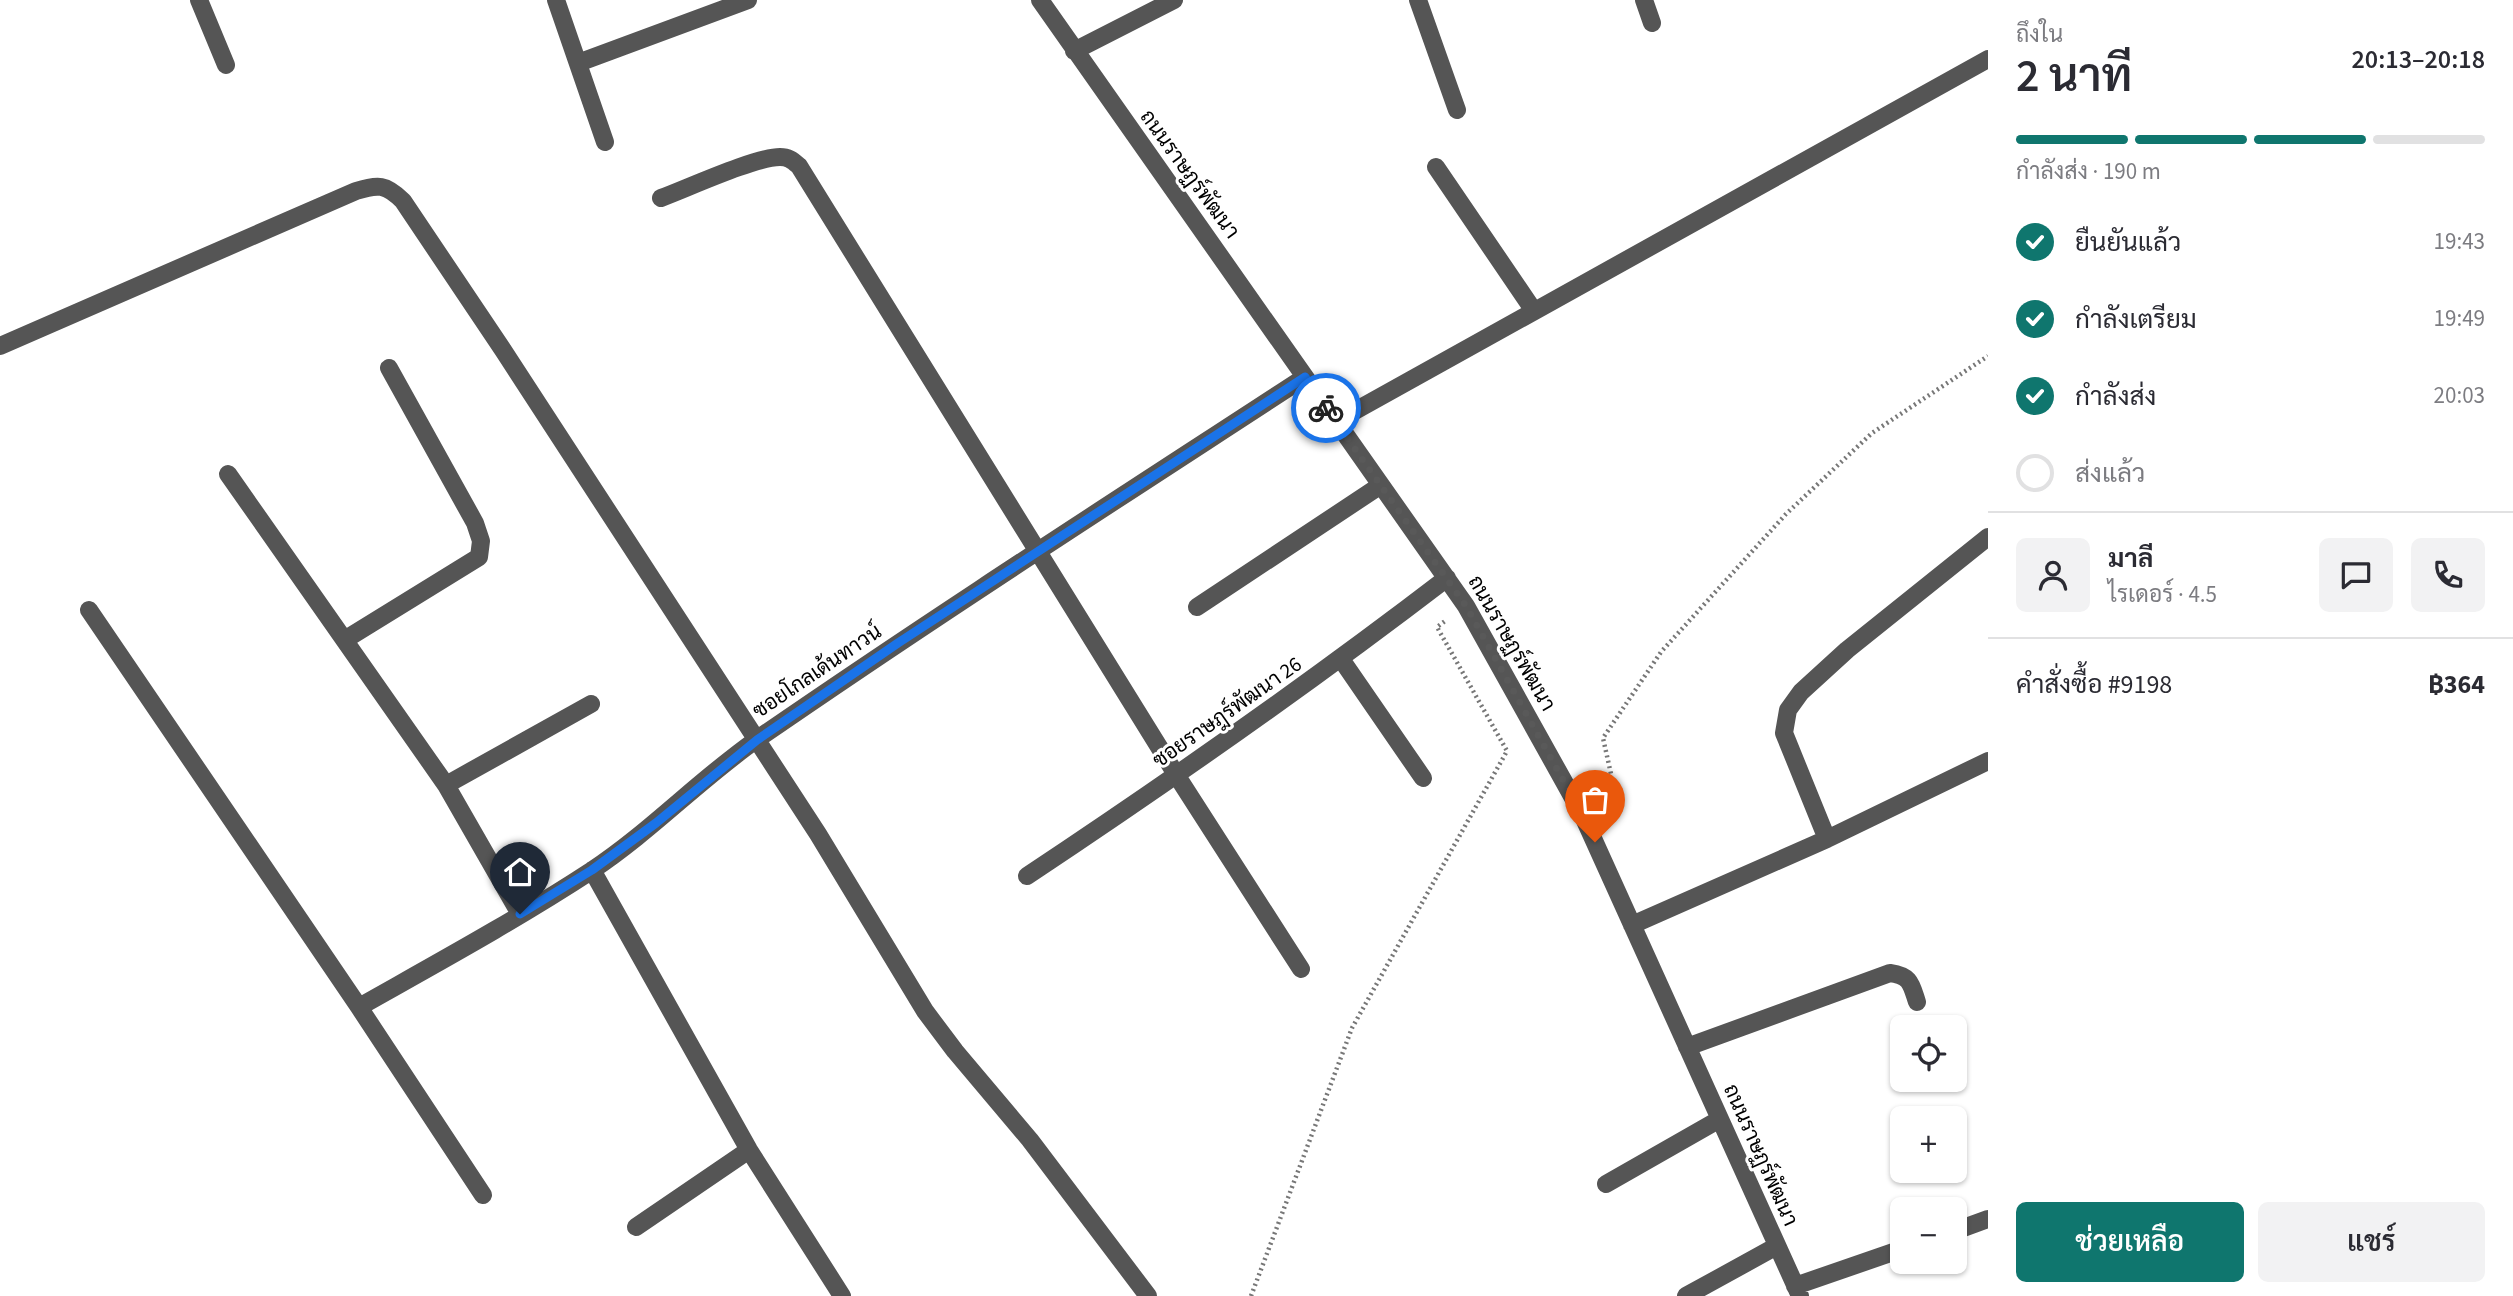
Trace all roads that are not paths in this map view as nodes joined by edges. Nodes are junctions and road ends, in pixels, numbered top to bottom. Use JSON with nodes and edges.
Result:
{"nodes":[{"id":1,"x":199,"y":0,"type":"edge"},
{"id":2,"x":556,"y":0,"type":"edge"},
{"id":3,"x":748,"y":0,"type":"edge"},
{"id":4,"x":1040,"y":0,"type":"edge"},
{"id":5,"x":1174,"y":0,"type":"edge"},
{"id":6,"x":1418,"y":0,"type":"edge"},
{"id":7,"x":1644,"y":0,"type":"edge"},
{"id":8,"x":1652,"y":23,"type":"dead end"},
{"id":9,"x":1074,"y":51,"type":"junction"},
{"id":10,"x":1988,"y":59,"type":"edge"},
{"id":11,"x":578,"y":63,"type":"junction"},
{"id":12,"x":226,"y":65,"type":"dead end"},
{"id":13,"x":1457,"y":110,"type":"dead end"},
{"id":14,"x":605,"y":142,"type":"dead end"},
{"id":15,"x":1436,"y":167,"type":"dead end"},
{"id":16,"x":661,"y":198,"type":"dead end"},
{"id":17,"x":1534,"y":311,"type":"junction"},
{"id":18,"x":0,"y":346,"type":"edge"},
{"id":19,"x":389,"y":369,"type":"dead end"},
{"id":20,"x":1305,"y":377,"type":"junction"},
{"id":21,"x":1335,"y":422,"type":"junction"},
{"id":22,"x":229,"y":474,"type":"dead end"},
{"id":23,"x":1381,"y":485,"type":"junction"},
{"id":24,"x":1988,"y":537,"type":"edge"},
{"id":25,"x":1038,"y":551,"type":"junction"},
{"id":26,"x":1447,"y":578,"type":"junction"},
{"id":27,"x":1198,"y":607,"type":"dead end"},
{"id":28,"x":89,"y":610,"type":"dead end"},
{"id":29,"x":346,"y":639,"type":"junction"},
{"id":30,"x":1341,"y":659,"type":"junction"},
{"id":31,"x":591,"y":704,"type":"dead end"},
{"id":32,"x":757,"y":740,"type":"junction"},
{"id":33,"x":1988,"y":761,"type":"edge"},
{"id":34,"x":1177,"y":776,"type":"junction"},
{"id":35,"x":1423,"y":778,"type":"dead end"},
{"id":36,"x":446,"y":785,"type":"junction"},
{"id":37,"x":1827,"y":839,"type":"junction"},
{"id":38,"x":592,"y":870,"type":"junction"},
{"id":39,"x":1027,"y":876,"type":"dead end"},
{"id":40,"x":520,"y":914,"type":"junction"},
{"id":41,"x":1632,"y":925,"type":"junction"},
{"id":42,"x":1301,"y":969,"type":"dead end"},
{"id":43,"x":1917,"y":1002,"type":"dead end"},
{"id":44,"x":359,"y":1007,"type":"junction"},
{"id":45,"x":1687,"y":1048,"type":"junction"},
{"id":46,"x":1720,"y":1119,"type":"junction"},
{"id":47,"x":749,"y":1150,"type":"junction"},
{"id":48,"x":1606,"y":1184,"type":"dead end"},
{"id":49,"x":483,"y":1195,"type":"dead end"},
{"id":50,"x":1988,"y":1219,"type":"edge"},
{"id":51,"x":636,"y":1227,"type":"dead end"},
{"id":52,"x":1967,"y":1227,"type":"edge"},
{"id":53,"x":1777,"y":1246,"type":"junction"},
{"id":54,"x":1890,"y":1254,"type":"edge"},
{"id":55,"x":1798,"y":1291,"type":"edge"},
{"id":56,"x":842,"y":1296,"type":"edge"},
{"id":57,"x":1148,"y":1296,"type":"edge"},
{"id":58,"x":1686,"y":1296,"type":"edge"}],
"edges":[{"from":1,"to":12,"type":"street"},
{"from":2,"to":11,"type":"street"},
{"from":3,"to":11,"type":"street"},
{"from":4,"to":9,"type":"street","name":"ถนนราษฏร์พัฒนา"},
{"from":5,"to":9,"type":"street"},
{"from":6,"to":13,"type":"street"},
{"from":7,"to":8,"type":"street"},
{"from":9,"to":20,"type":"street","name":"ถนนราษฏร์พัฒนา"},
{"from":10,"to":17,"type":"street"},
{"from":11,"to":14,"type":"street"},
{"from":15,"to":17,"type":"street"},
{"from":16,"to":25,"type":"street"},
{"from":17,"to":21,"type":"street"},
{"from":18,"to":32,"type":"street"},
{"from":19,"to":29,"type":"street"},
{"from":20,"to":21,"type":"street","name":"ถนนราษฏร์พัฒนา"},
{"from":20,"to":25,"type":"street","name":"ซอยโกลเด้นทาวน์"},
{"from":21,"to":23,"type":"street","name":"ถนนราษฏร์พัฒนา"},
{"from":22,"to":29,"type":"street"},
{"from":23,"to":26,"type":"street","name":"ถนนราษฏร์พัฒนา"},
{"from":23,"to":27,"type":"street"},
{"from":24,"to":37,"type":"street"},
{"from":25,"to":32,"type":"street","name":"ซอยโกลเด้นทาวน์"},
{"from":25,"to":34,"type":"street"},
{"from":26,"to":30,"type":"street","name":"ซอยราษฎร์พัฒนา 26"},
{"from":26,"to":41,"type":"street","name":"ถนนราษฏร์พัฒนา"},
{"from":28,"to":44,"type":"street"},
{"from":29,"to":36,"type":"street"},
{"from":30,"to":34,"type":"street","name":"ซอยราษฎร์พัฒนา 26"},
{"from":30,"to":35,"type":"street"},
{"from":31,"to":36,"type":"street"},
{"from":32,"to":38,"type":"street","name":"ซอยโกลเด้นทาวน์"},
{"from":32,"to":57,"type":"street"},
{"from":33,"to":37,"type":"street"},
{"from":34,"to":39,"type":"street","name":"ซอยราษฎร์พัฒนา 26"},
{"from":34,"to":42,"type":"street"},
{"from":36,"to":40,"type":"street"},
{"from":37,"to":41,"type":"street"},
{"from":38,"to":40,"type":"street","name":"ซอยโกลเด้นทาวน์"},
{"from":38,"to":47,"type":"street"},
{"from":40,"to":44,"type":"street","name":"ซอยโกลเด้นทาวน์"},
{"from":41,"to":45,"type":"street","name":"ถนนราษฏร์พัฒนา"},
{"from":43,"to":45,"type":"street"},
{"from":44,"to":49,"type":"street"},
{"from":45,"to":46,"type":"street","name":"ถนนราษฏร์พัฒนา"},
{"from":46,"to":48,"type":"street"},
{"from":46,"to":53,"type":"street","name":"ถนนราษฏร์พัฒนา"},
{"from":47,"to":51,"type":"street"},
{"from":47,"to":56,"type":"street"},
{"from":50,"to":52,"type":"street"},
{"from":53,"to":55,"type":"street","name":"ถนนราษฏร์พัฒนา"},
{"from":53,"to":58,"type":"street"},
{"from":54,"to":55,"type":"street"}]}
